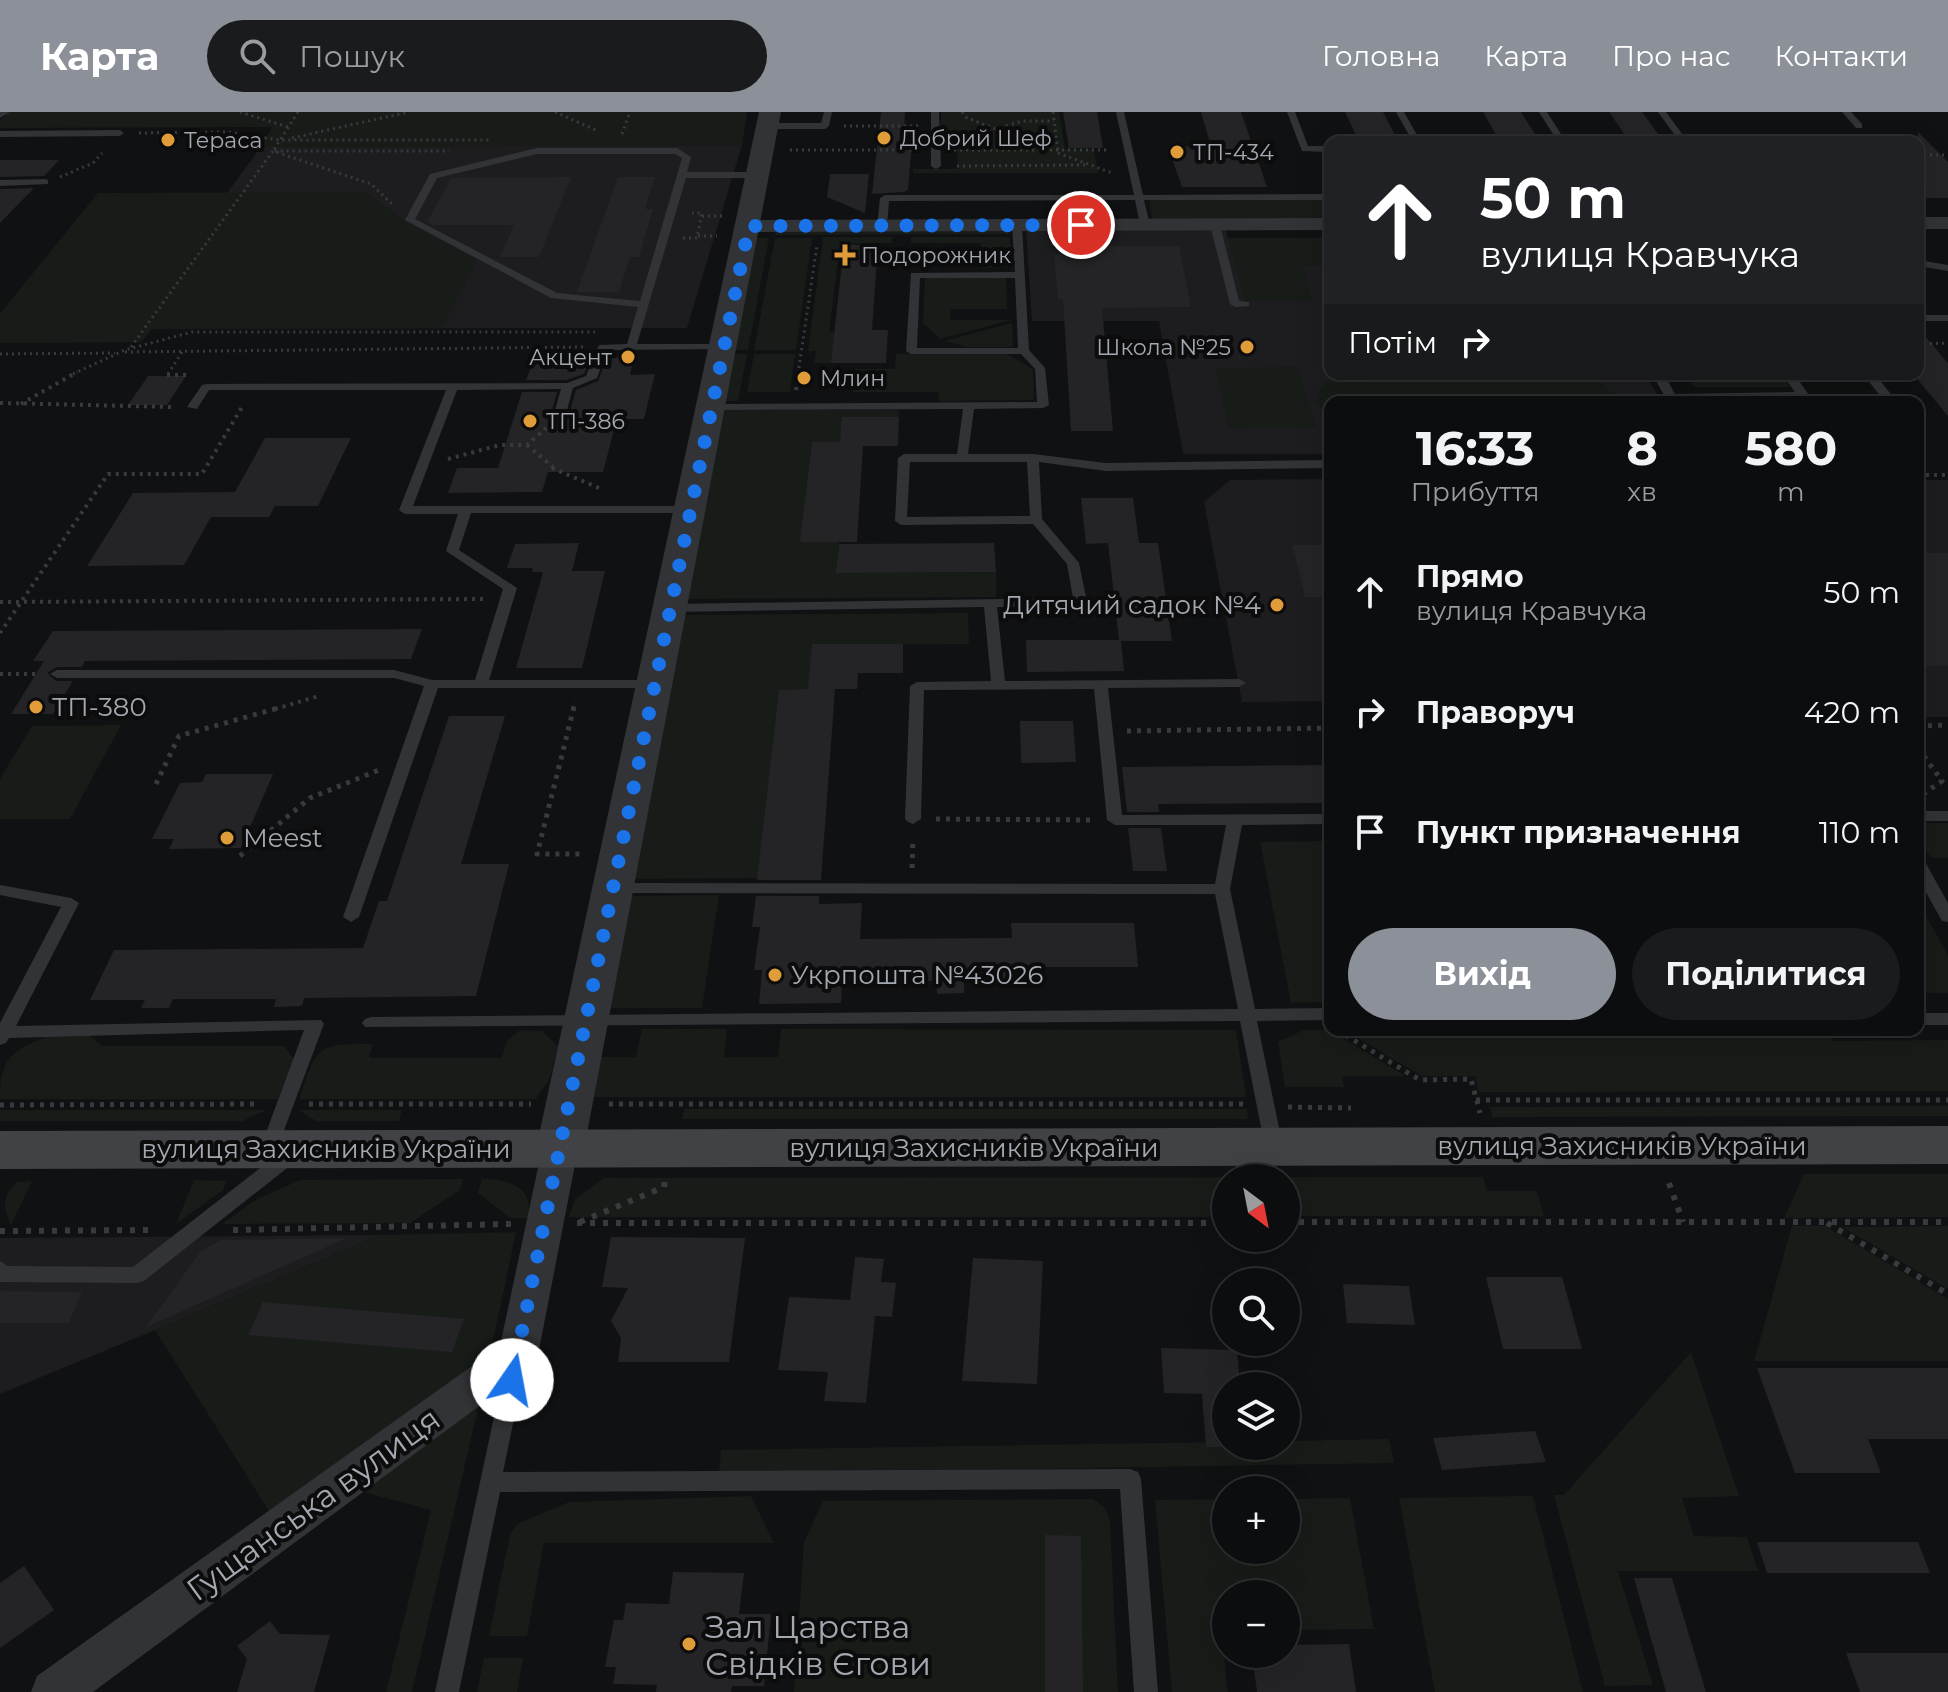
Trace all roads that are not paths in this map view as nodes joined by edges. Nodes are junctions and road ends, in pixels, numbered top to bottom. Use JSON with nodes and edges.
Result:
{"nodes":[{"id":1,"x":828,"y":112,"type":"edge"},
{"id":2,"x":935,"y":112,"type":"edge"},
{"id":3,"x":1120,"y":112,"type":"edge"},
{"id":4,"x":1291,"y":112,"type":"edge"},
{"id":5,"x":1400,"y":112,"type":"edge"},
{"id":6,"x":1543,"y":112,"type":"edge"},
{"id":7,"x":1662,"y":112,"type":"edge"},
{"id":8,"x":1846,"y":112,"type":"edge"},
{"id":9,"x":768,"y":119,"type":"edge"},
{"id":10,"x":1859,"y":126,"type":"dead end"},
{"id":11,"x":120,"y":133,"type":"road end"},
{"id":12,"x":0,"y":134,"type":"edge"},
{"id":13,"x":1414,"y":136,"type":"edge"},
{"id":14,"x":1558,"y":136,"type":"edge"},
{"id":15,"x":1680,"y":136,"type":"edge"},
{"id":16,"x":1324,"y":149,"type":"edge"},
{"id":17,"x":936,"y":166,"type":"road end"},
{"id":18,"x":682,"y":175,"type":"junction"},
{"id":19,"x":755,"y":175,"type":"junction"},
{"id":20,"x":45,"y":182,"type":"road end"},
{"id":21,"x":0,"y":183,"type":"edge"},
{"id":22,"x":1138,"y":197,"type":"junction"},
{"id":23,"x":1324,"y":197,"type":"edge"},
{"id":24,"x":1924,"y":223,"type":"edge"},
{"id":25,"x":1948,"y":223,"type":"edge"},
{"id":26,"x":1324,"y":224,"type":"edge"},
{"id":27,"x":1017,"y":225,"type":"junction"},
{"id":28,"x":1145,"y":225,"type":"junction"},
{"id":29,"x":1215,"y":225,"type":"junction"},
{"id":30,"x":749,"y":226,"type":"junction"},
{"id":31,"x":882,"y":226,"type":"junction"},
{"id":32,"x":1924,"y":264,"type":"edge"},
{"id":33,"x":1948,"y":268,"type":"edge"},
{"id":34,"x":1020,"y":275,"type":"junction"},
{"id":35,"x":644,"y":304,"type":"junction"},
{"id":36,"x":1245,"y":304,"type":"dead end"},
{"id":37,"x":1924,"y":318,"type":"edge"},
{"id":38,"x":1948,"y":318,"type":"edge"},
{"id":39,"x":631,"y":347,"type":"junction"},
{"id":40,"x":724,"y":347,"type":"junction"},
{"id":41,"x":1024,"y":351,"type":"junction"},
{"id":42,"x":1792,"y":380,"type":"edge"},
{"id":43,"x":1874,"y":380,"type":"edge"},
{"id":44,"x":453,"y":386,"type":"junction"},
{"id":45,"x":568,"y":386,"type":"junction"},
{"id":46,"x":1787,"y":396,"type":"edge"},
{"id":47,"x":1886,"y":396,"type":"edge"},
{"id":48,"x":969,"y":405,"type":"junction"},
{"id":49,"x":193,"y":407,"type":"road end"},
{"id":50,"x":712,"y":407,"type":"junction"},
{"id":51,"x":559,"y":417,"type":"dead end"},
{"id":52,"x":962,"y":458,"type":"junction"},
{"id":53,"x":1033,"y":458,"type":"junction"},
{"id":54,"x":1324,"y":464,"type":"edge"},
{"id":55,"x":466,"y":509,"type":"junction"},
{"id":56,"x":691,"y":509,"type":"junction"},
{"id":57,"x":1036,"y":520,"type":"junction"},
{"id":58,"x":990,"y":603,"type":"junction"},
{"id":59,"x":671,"y":608,"type":"junction"},
{"id":60,"x":50,"y":674,"type":"road end"},
{"id":61,"x":998,"y":683,"type":"junction"},
{"id":62,"x":1100,"y":683,"type":"junction"},
{"id":63,"x":1239,"y":683,"type":"dead end"},
{"id":64,"x":432,"y":684,"type":"junction"},
{"id":65,"x":481,"y":684,"type":"junction"},
{"id":66,"x":655,"y":684,"type":"junction"},
{"id":67,"x":1924,"y":816,"type":"edge"},
{"id":68,"x":1948,"y":816,"type":"edge"},
{"id":69,"x":913,"y":819,"type":"road end"},
{"id":70,"x":1324,"y":819,"type":"edge"},
{"id":71,"x":1235,"y":820,"type":"junction"},
{"id":72,"x":617,"y":871,"type":"junction"},
{"id":73,"x":1924,"y":875,"type":"edge"},
{"id":74,"x":1222,"y":889,"type":"junction"},
{"id":75,"x":0,"y":890,"type":"edge"},
{"id":76,"x":351,"y":917,"type":"dead end"},
{"id":77,"x":1948,"y":917,"type":"edge"},
{"id":78,"x":1324,"y":1014,"type":"edge"},
{"id":79,"x":1249,"y":1015,"type":"junction"},
{"id":80,"x":1924,"y":1019,"type":"edge"},
{"id":81,"x":1948,"y":1019,"type":"edge"},
{"id":82,"x":587,"y":1020,"type":"junction"},
{"id":83,"x":371,"y":1023,"type":"dead end"},
{"id":84,"x":2,"y":1035,"type":"edge"},
{"id":85,"x":1269,"y":1120,"type":"junction"},
{"id":86,"x":565,"y":1127,"type":"junction"},
{"id":87,"x":1948,"y":1145,"type":"edge"},
{"id":88,"x":284,"y":1149,"type":"junction"},
{"id":89,"x":0,"y":1150,"type":"edge"},
{"id":90,"x":0,"y":1269,"type":"edge"},
{"id":91,"x":518,"y":1355,"type":"junction"},
{"id":92,"x":491,"y":1482,"type":"junction"},
{"id":93,"x":54,"y":1692,"type":"edge"},
{"id":94,"x":447,"y":1692,"type":"edge"},
{"id":95,"x":1146,"y":1692,"type":"edge"}],
"edges":[{"from":1,"to":9,"type":"lane"},
{"from":2,"to":17,"type":"lane"},
{"from":3,"to":22,"type":"lane"},
{"from":4,"to":16,"type":"lane"},
{"from":5,"to":13,"type":"lane"},
{"from":6,"to":14,"type":"lane"},
{"from":7,"to":15,"type":"lane"},
{"from":8,"to":10,"type":"lane"},
{"from":9,"to":19,"type":"street"},
{"from":11,"to":12,"type":"lane"},
{"from":18,"to":19,"type":"lane"},
{"from":18,"to":35,"type":"lane"},
{"from":18,"to":35,"type":"lane"},
{"from":19,"to":30,"type":"street"},
{"from":20,"to":21,"type":"lane"},
{"from":22,"to":23,"type":"lane"},
{"from":22,"to":28,"type":"lane"},
{"from":22,"to":31,"type":"lane"},
{"from":24,"to":25,"type":"street"},
{"from":26,"to":29,"type":"street"},
{"from":27,"to":28,"type":"street"},
{"from":27,"to":31,"type":"street"},
{"from":27,"to":34,"type":"lane"},
{"from":28,"to":29,"type":"street"},
{"from":29,"to":36,"type":"lane"},
{"from":30,"to":31,"type":"street"},
{"from":30,"to":40,"type":"street"},
{"from":32,"to":33,"type":"lane"},
{"from":34,"to":41,"type":"lane"},
{"from":34,"to":41,"type":"lane"},
{"from":35,"to":39,"type":"lane"},
{"from":37,"to":38,"type":"lane"},
{"from":39,"to":40,"type":"lane"},
{"from":39,"to":45,"type":"lane"},
{"from":40,"to":50,"type":"street"},
{"from":41,"to":48,"type":"lane"},
{"from":42,"to":46,"type":"lane"},
{"from":43,"to":47,"type":"lane"},
{"from":44,"to":45,"type":"lane"},
{"from":44,"to":49,"type":"lane"},
{"from":44,"to":55,"type":"lane"},
{"from":45,"to":51,"type":"lane"},
{"from":48,"to":50,"type":"lane"},
{"from":48,"to":52,"type":"lane"},
{"from":50,"to":56,"type":"street"},
{"from":52,"to":53,"type":"lane"},
{"from":52,"to":57,"type":"lane"},
{"from":53,"to":54,"type":"lane"},
{"from":53,"to":57,"type":"lane"},
{"from":55,"to":56,"type":"lane"},
{"from":55,"to":65,"type":"lane"},
{"from":56,"to":59,"type":"street"},
{"from":57,"to":58,"type":"lane"},
{"from":58,"to":59,"type":"lane"},
{"from":58,"to":61,"type":"lane"},
{"from":59,"to":66,"type":"street"},
{"from":60,"to":64,"type":"lane"},
{"from":61,"to":62,"type":"lane"},
{"from":61,"to":69,"type":"lane"},
{"from":62,"to":63,"type":"lane"},
{"from":62,"to":71,"type":"lane"},
{"from":64,"to":65,"type":"lane"},
{"from":64,"to":76,"type":"lane"},
{"from":65,"to":66,"type":"lane"},
{"from":66,"to":72,"type":"street"},
{"from":67,"to":68,"type":"lane"},
{"from":70,"to":71,"type":"lane"},
{"from":71,"to":74,"type":"lane"},
{"from":72,"to":74,"type":"lane"},
{"from":72,"to":82,"type":"street"},
{"from":73,"to":77,"type":"lane"},
{"from":74,"to":79,"type":"lane"},
{"from":75,"to":84,"type":"lane"},
{"from":78,"to":79,"type":"lane"},
{"from":79,"to":82,"type":"lane"},
{"from":79,"to":85,"type":"lane"},
{"from":80,"to":81,"type":"lane"},
{"from":82,"to":83,"type":"lane"},
{"from":82,"to":86,"type":"street"},
{"from":84,"to":88,"type":"lane"},
{"from":85,"to":86,"type":"main road","name":"вулиця Захисників України"},
{"from":85,"to":87,"type":"main road","name":"вулиця Захисників України"},
{"from":86,"to":88,"type":"main road","name":"вулиця Захисників України"},
{"from":86,"to":91,"type":"street"},
{"from":88,"to":89,"type":"main road","name":"вулиця Захисників України"},
{"from":88,"to":90,"type":"lane"},
{"from":91,"to":92,"type":"lane"},
{"from":91,"to":93,"type":"street","name":"Гущанська вулиця"},
{"from":92,"to":94,"type":"lane"},
{"from":92,"to":95,"type":"lane"}]}
